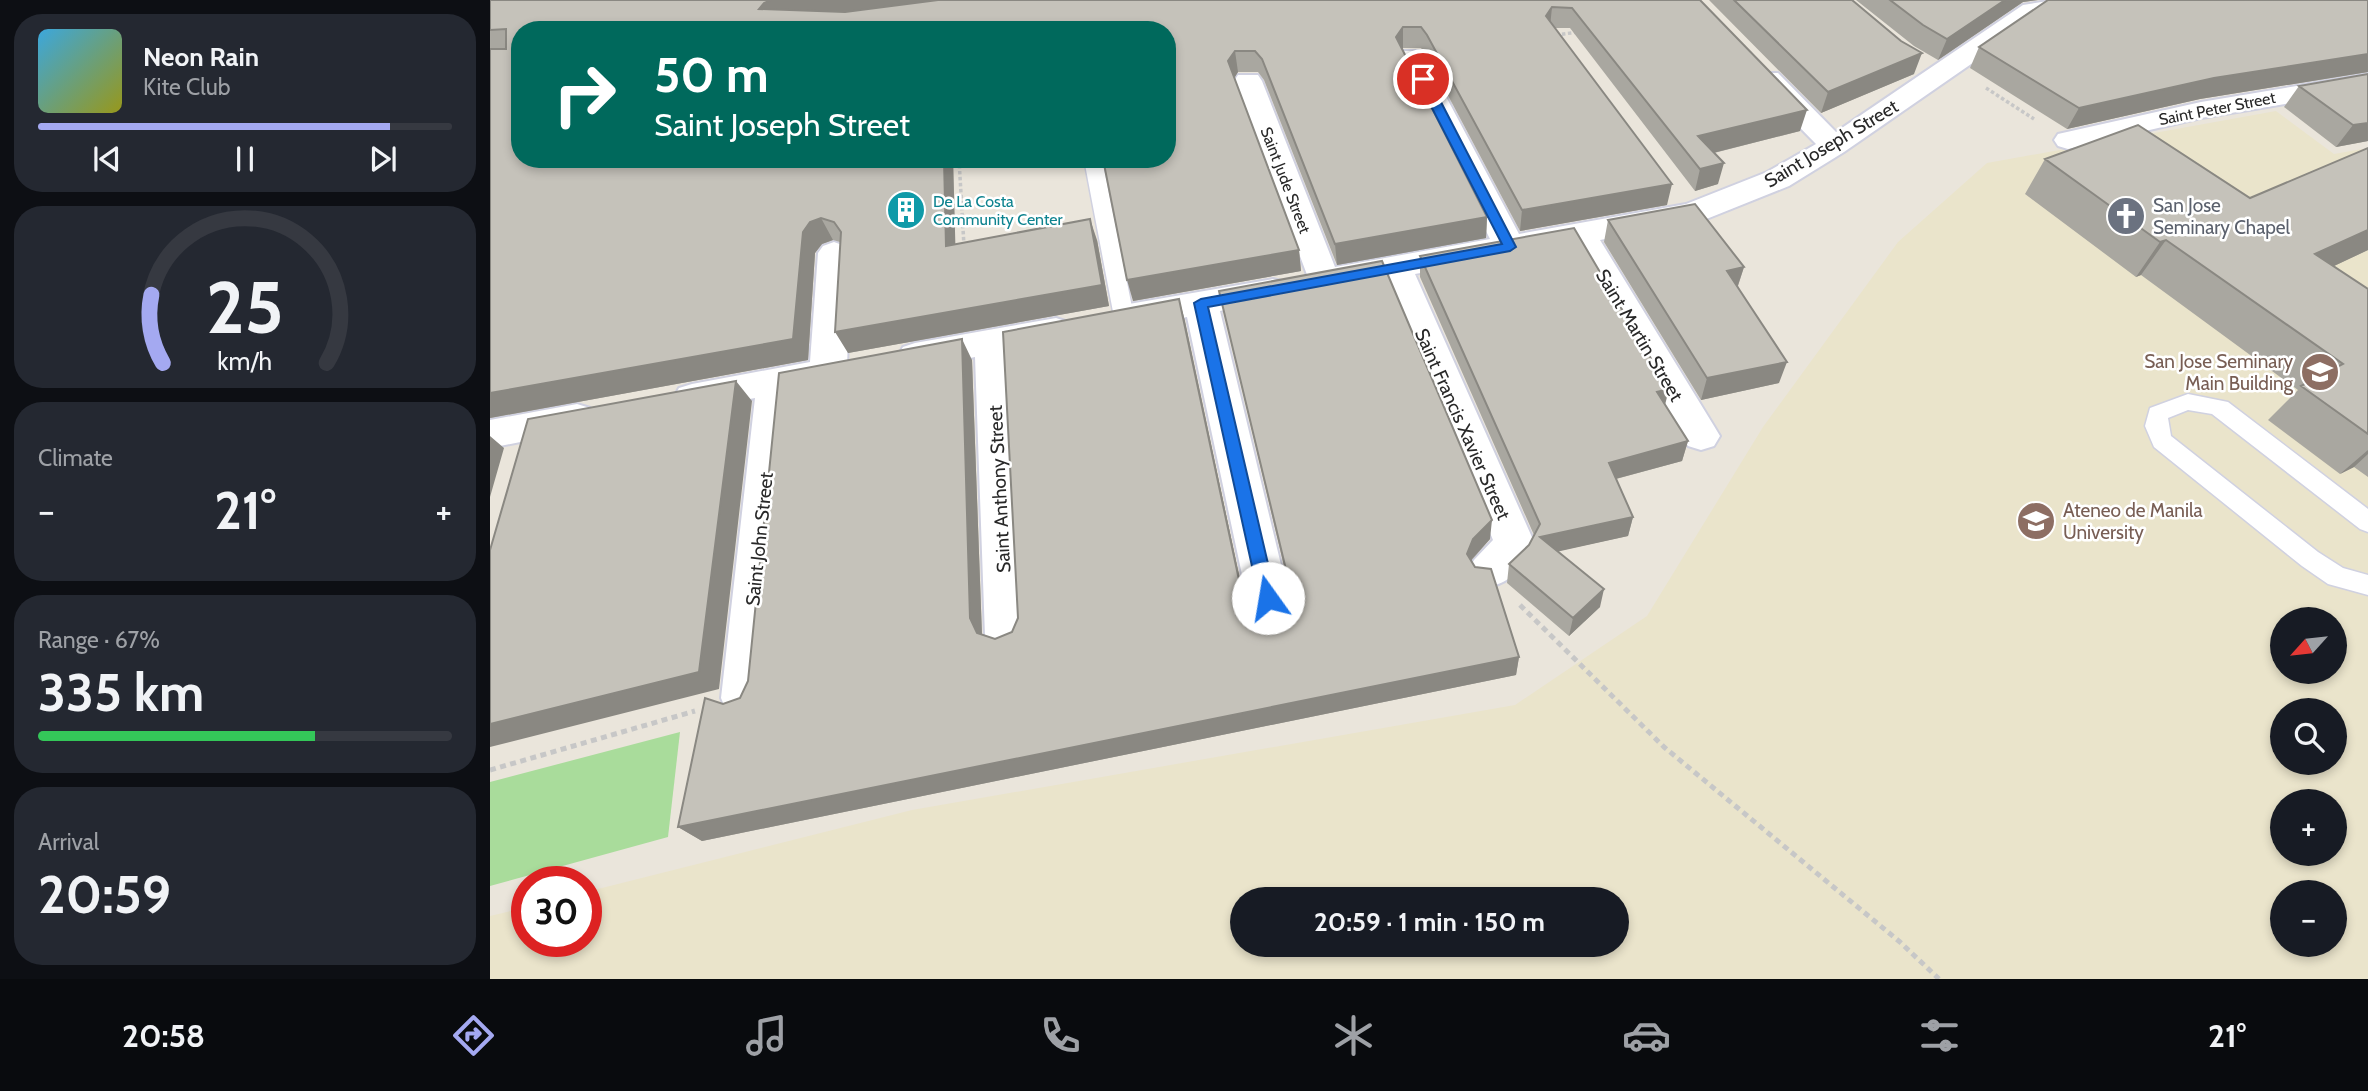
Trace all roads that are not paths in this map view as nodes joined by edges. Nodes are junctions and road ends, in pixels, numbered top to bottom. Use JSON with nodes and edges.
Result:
{"nodes":[{"id":1,"x":2119,"y":0,"type":"edge"},
{"id":2,"x":2028,"y":5,"type":"edge"},
{"id":3,"x":1412,"y":57,"type":"dead end"},
{"id":4,"x":1748,"y":58,"type":"edge"},
{"id":5,"x":1248,"y":81,"type":"dead end"},
{"id":6,"x":2368,"y":82,"type":"edge"},
{"id":7,"x":2068,"y":140,"type":"road end"},
{"id":8,"x":1834,"y":146,"type":"junction"},
{"id":9,"x":1094,"y":168,"type":"edge"},
{"id":10,"x":1673,"y":187,"type":"edge"},
{"id":11,"x":1693,"y":213,"type":"junction"},
{"id":12,"x":1580,"y":233,"type":"junction"},
{"id":13,"x":1510,"y":247,"type":"junction"},
{"id":14,"x":834,"y":253,"type":"dead end"},
{"id":15,"x":1395,"y":267,"type":"junction"},
{"id":16,"x":1324,"y":280,"type":"junction"},
{"id":17,"x":1201,"y":303,"type":"junction"},
{"id":18,"x":1102,"y":321,"type":"junction"},
{"id":19,"x":992,"y":342,"type":"junction"},
{"id":20,"x":855,"y":367,"type":"junction"},
{"id":21,"x":775,"y":382,"type":"junction"},
{"id":22,"x":669,"y":401,"type":"edge"},
{"id":23,"x":605,"y":413,"type":"edge"},
{"id":24,"x":490,"y":434,"type":"edge"},
{"id":25,"x":1701,"y":436,"type":"dead end"},
{"id":26,"x":2368,"y":522,"type":"edge"},
{"id":27,"x":1488,"y":572,"type":"edge"},
{"id":28,"x":2368,"y":585,"type":"edge"},
{"id":29,"x":1268,"y":598,"type":"edge"},
{"id":30,"x":1006,"y":636,"type":"edge"},
{"id":31,"x":743,"y":698,"type":"edge"}],
"edges":[{"from":1,"to":2,"type":"street","name":"Saint Joseph Street"},
{"from":2,"to":8,"type":"street","name":"Saint Joseph Street"},
{"from":3,"to":13,"type":"street"},
{"from":4,"to":8,"type":"street"},
{"from":5,"to":16,"type":"street","name":"Saint Jude Street"},
{"from":6,"to":7,"type":"street","name":"Saint Peter Street"},
{"from":8,"to":11,"type":"street","name":"Saint Joseph Street"},
{"from":9,"to":18,"type":"lane"},
{"from":10,"to":11,"type":"street"},
{"from":11,"to":12,"type":"street","name":"Saint Joseph Street"},
{"from":12,"to":13,"type":"street","name":"Saint Joseph Street"},
{"from":12,"to":25,"type":"street","name":"Saint Martin Street"},
{"from":13,"to":15,"type":"street","name":"Saint Joseph Street"},
{"from":14,"to":20,"type":"street"},
{"from":15,"to":16,"type":"street","name":"Saint Joseph Street"},
{"from":15,"to":27,"type":"street","name":"Saint Francis Xavier Street"},
{"from":16,"to":17,"type":"street","name":"Saint Joseph Street"},
{"from":17,"to":18,"type":"street","name":"Saint Joseph Street"},
{"from":17,"to":29,"type":"street"},
{"from":18,"to":19,"type":"street","name":"Saint Joseph Street"},
{"from":19,"to":20,"type":"street","name":"Saint Joseph Street"},
{"from":19,"to":30,"type":"street","name":"Saint Anthony Street"},
{"from":20,"to":21,"type":"street","name":"Saint Joseph Street"},
{"from":21,"to":22,"type":"street","name":"Saint Joseph Street"},
{"from":21,"to":31,"type":"street","name":"Saint John Street"},
{"from":23,"to":24,"type":"street"},
{"from":26,"to":28,"type":"lane"}]}
